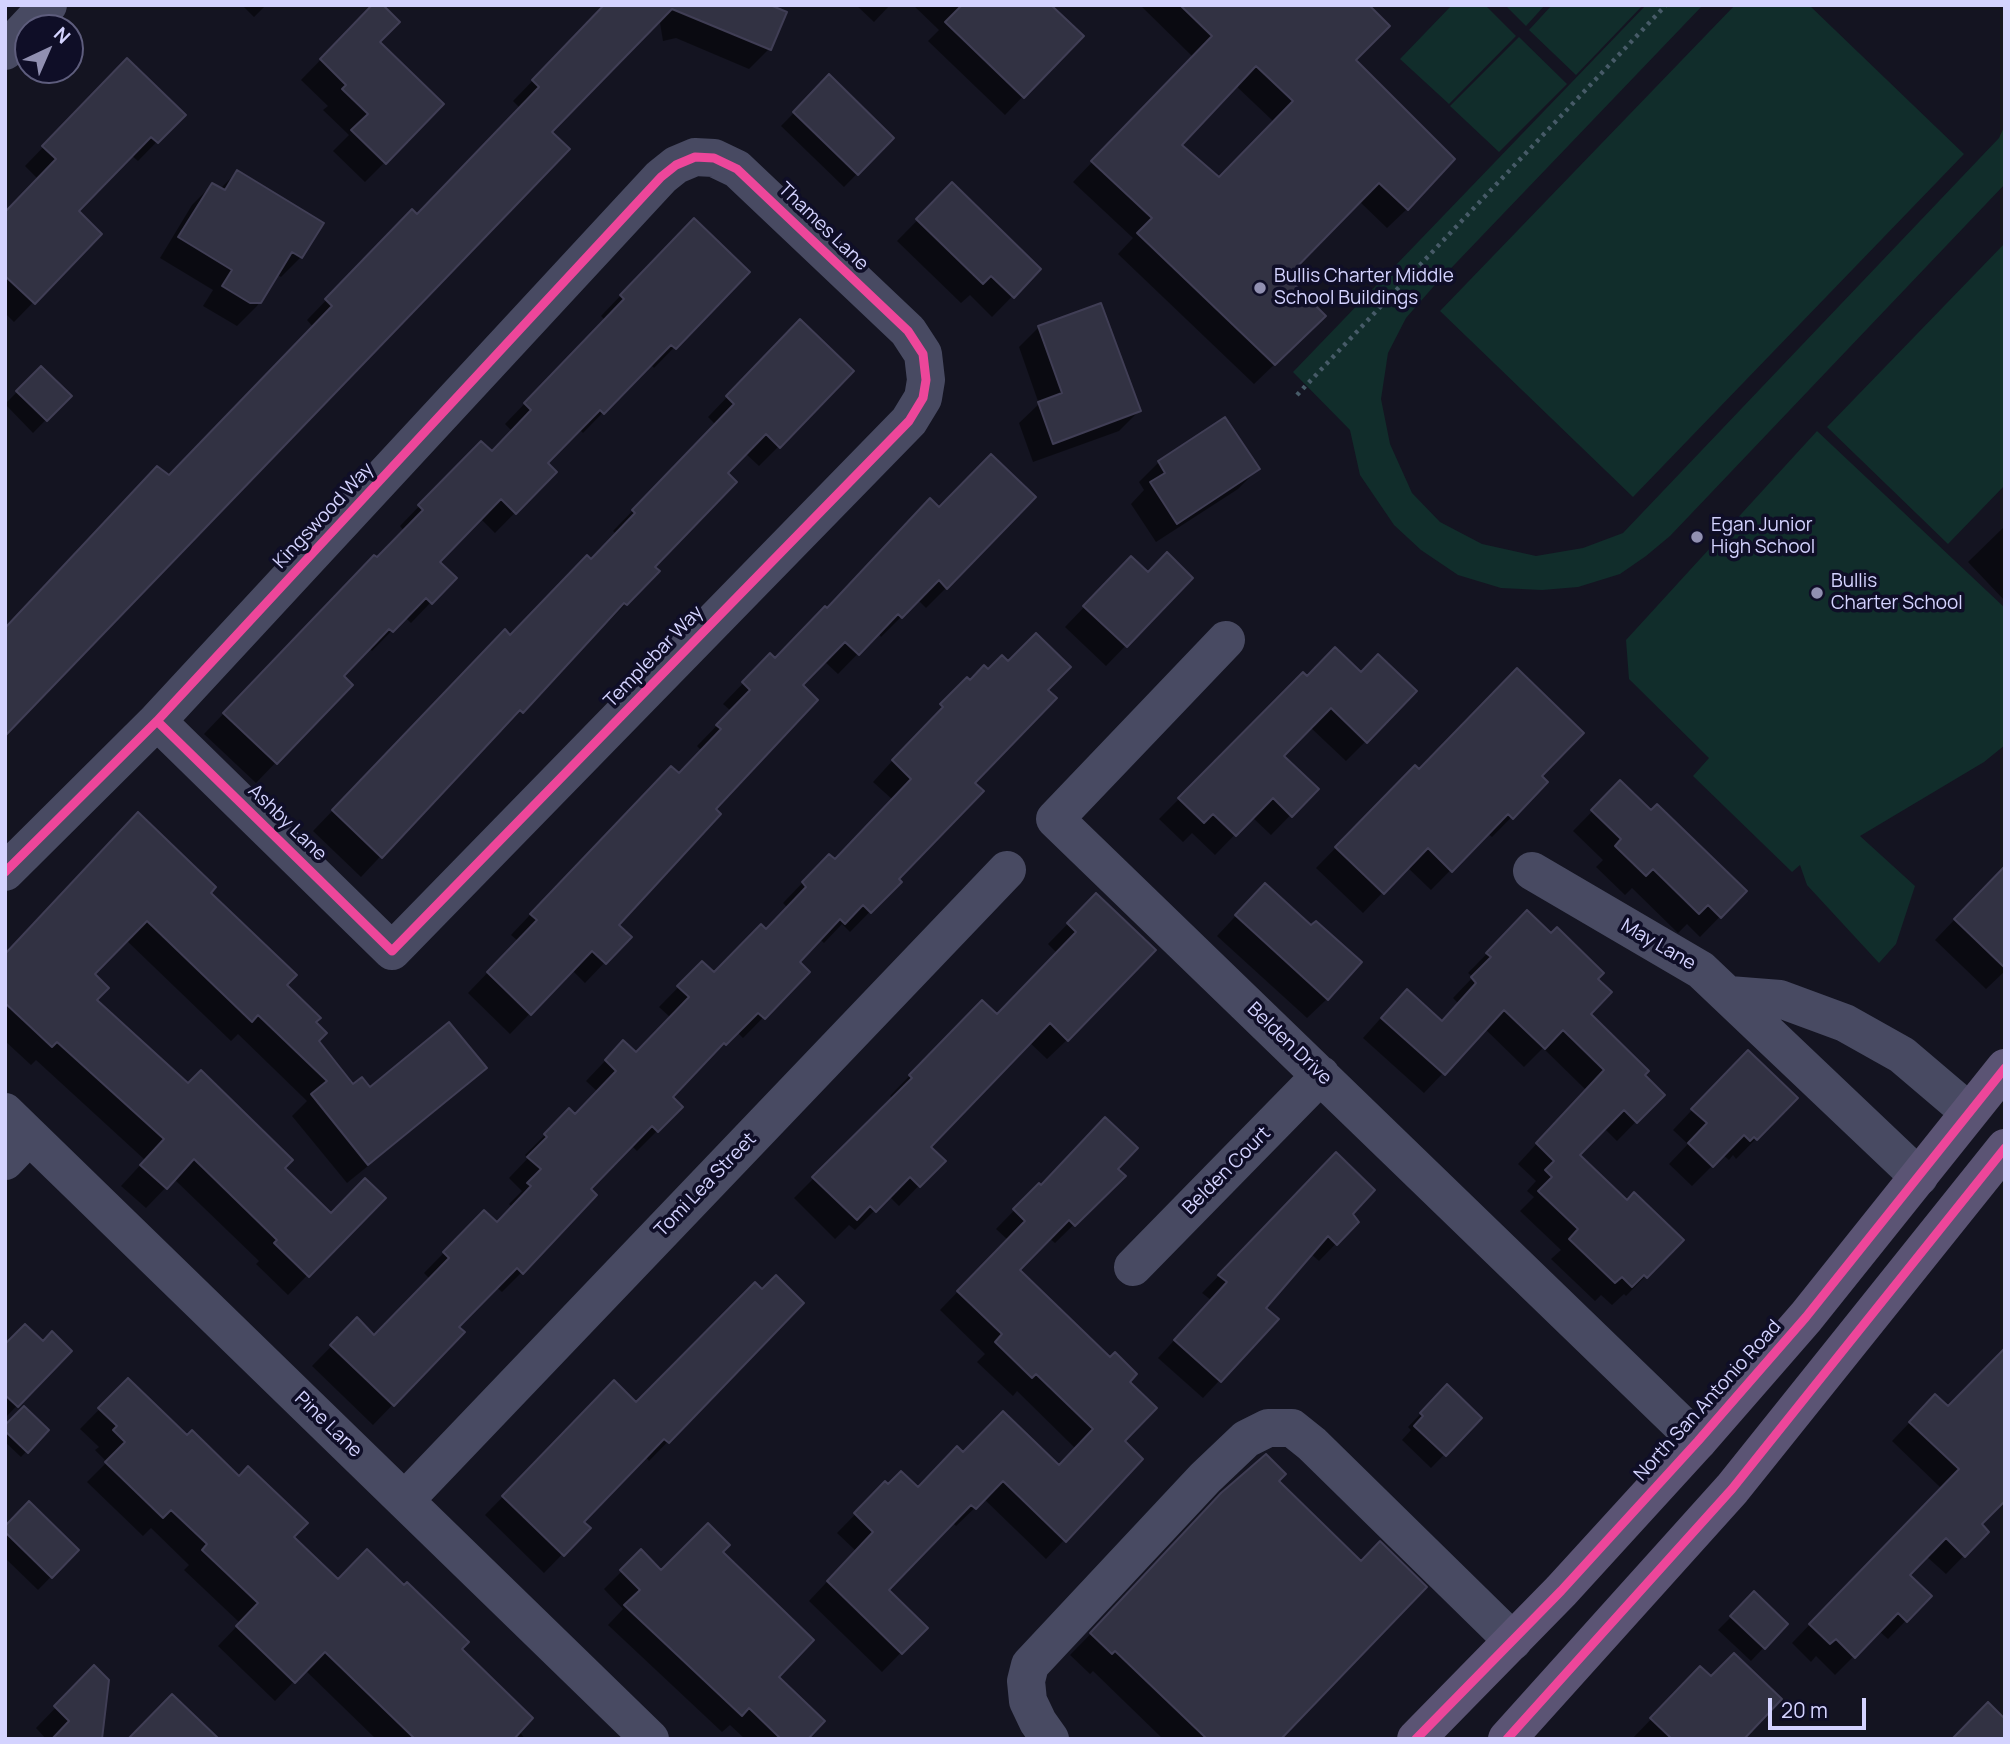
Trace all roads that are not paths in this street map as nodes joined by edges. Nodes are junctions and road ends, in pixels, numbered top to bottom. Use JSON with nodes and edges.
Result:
{"nodes":[{"id":1,"x":48,"y":5,"type":"edge"},
{"id":2,"x":5,"y":51,"type":"edge"},
{"id":3,"x":661,"y":177,"type":"joint"},
{"id":4,"x":926,"y":380,"type":"joint"},
{"id":5,"x":1226,"y":640,"type":"dead end"},
{"id":6,"x":157,"y":721,"type":"junction"},
{"id":7,"x":1007,"y":870,"type":"dead end"},
{"id":8,"x":1532,"y":871,"type":"dead end"},
{"id":9,"x":5,"y":872,"type":"edge"},
{"id":10,"x":392,"y":951,"type":"joint"},
{"id":11,"x":1729,"y":995,"type":"junction"},
{"id":12,"x":1796,"y":1004,"type":"junction"},
{"id":13,"x":1771,"y":1035,"type":"junction"},
{"id":14,"x":2005,"y":1068,"type":"edge"},
{"id":15,"x":1321,"y":1075,"type":"junction"},
{"id":16,"x":1969,"y":1112,"type":"junction"},
{"id":17,"x":13,"y":1137,"type":"edge"},
{"id":18,"x":2005,"y":1148,"type":"edge"},
{"id":19,"x":1919,"y":1177,"type":"junction"},
{"id":20,"x":1133,"y":1267,"type":"dead end"},
{"id":21,"x":1698,"y":1441,"type":"junction"},
{"id":22,"x":405,"y":1500,"type":"junction"},
{"id":23,"x":1513,"y":1641,"type":"junction"},
{"id":24,"x":650,"y":1739,"type":"edge"},
{"id":25,"x":1050,"y":1739,"type":"edge"},
{"id":26,"x":1416,"y":1739,"type":"edge"},
{"id":27,"x":1507,"y":1739,"type":"edge"}],
"edges":[{"from":1,"to":2,"type":"street"},
{"from":3,"to":4,"type":"street","name":"Thames Lane"},
{"from":3,"to":6,"type":"street","name":"Kingswood Way"},
{"from":4,"to":10,"type":"street","name":"Templebar Way"},
{"from":5,"to":15,"type":"street","name":"Belden Drive"},
{"from":6,"to":9,"type":"street","name":"Kingswood Way"},
{"from":6,"to":10,"type":"street","name":"Ashby Lane"},
{"from":7,"to":22,"type":"street","name":"Tomi Lea Street"},
{"from":8,"to":11,"type":"street","name":"May Lane"},
{"from":11,"to":12,"type":"street"},
{"from":11,"to":13,"type":"street","name":"May Lane"},
{"from":12,"to":13,"type":"street"},
{"from":12,"to":16,"type":"street"},
{"from":13,"to":19,"type":"street","name":"May Lane"},
{"from":14,"to":16,"type":"main road","name":"North San Antonio Road"},
{"from":15,"to":20,"type":"street","name":"Belden Court"},
{"from":15,"to":21,"type":"street","name":"Belden Drive"},
{"from":16,"to":19,"type":"main road","name":"North San Antonio Road"},
{"from":17,"to":22,"type":"street","name":"Pine Lane"},
{"from":18,"to":27,"type":"main road"},
{"from":19,"to":21,"type":"main road","name":"North San Antonio Road"},
{"from":21,"to":23,"type":"main road","name":"North San Antonio Road"},
{"from":22,"to":24,"type":"street","name":"Pine Lane"},
{"from":23,"to":25,"type":"street"},
{"from":23,"to":26,"type":"main road","name":"North San Antonio Road"}]}
